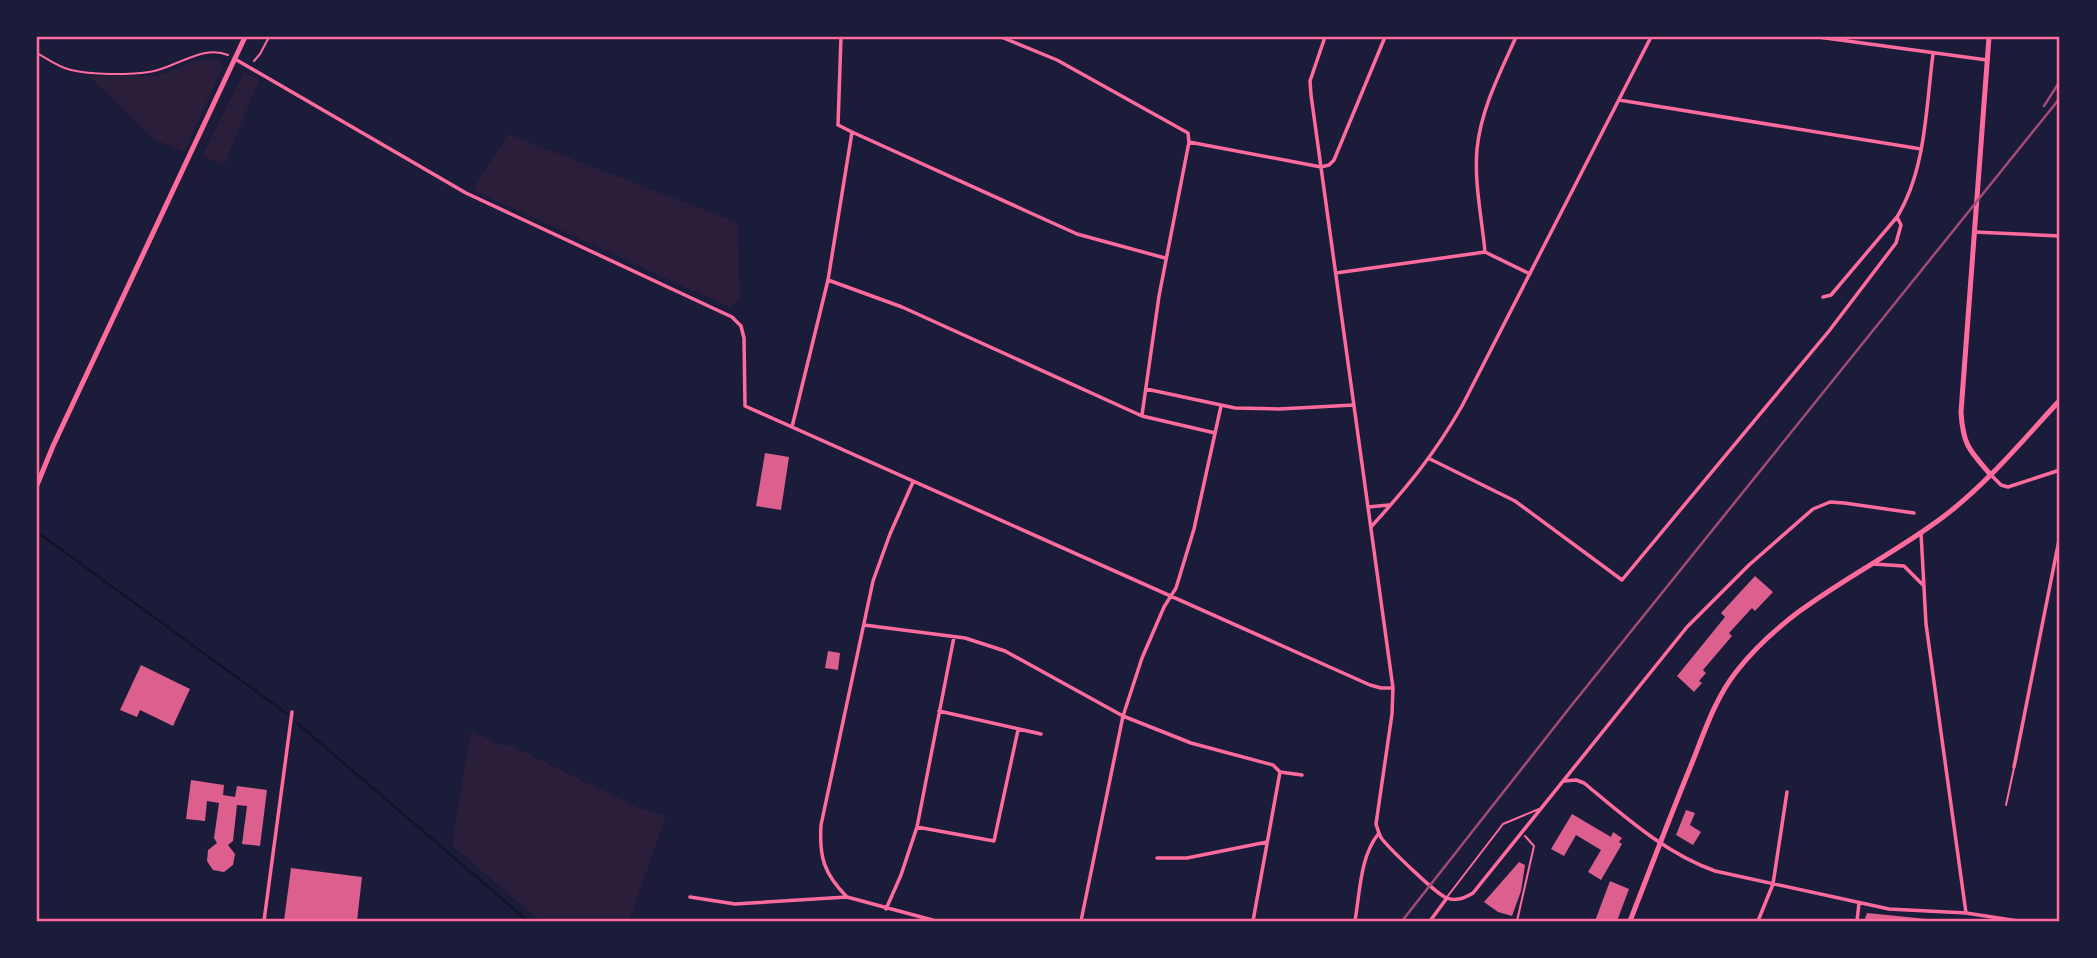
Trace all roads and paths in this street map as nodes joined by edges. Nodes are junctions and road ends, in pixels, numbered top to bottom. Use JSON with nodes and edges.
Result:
{"nodes":[{"id":1,"x":245,"y":37,"type":"edge"},
{"id":2,"x":269,"y":37,"type":"edge"},
{"id":3,"x":841,"y":37,"type":"edge"},
{"id":4,"x":1001,"y":37,"type":"edge"},
{"id":5,"x":1325,"y":37,"type":"edge"},
{"id":6,"x":1385,"y":37,"type":"edge"},
{"id":7,"x":1516,"y":37,"type":"edge"},
{"id":8,"x":1651,"y":37,"type":"edge"},
{"id":9,"x":1818,"y":37,"type":"edge"},
{"id":10,"x":1989,"y":37,"type":"edge"},
{"id":11,"x":37,"y":53,"type":"edge"},
{"id":12,"x":1933,"y":54,"type":"junction"},
{"id":13,"x":235,"y":59,"type":"junction"},
{"id":14,"x":1987,"y":60,"type":"junction"},
{"id":15,"x":248,"y":67,"type":"junction"},
{"id":16,"x":1619,"y":100,"type":"junction"},
{"id":17,"x":852,"y":132,"type":"junction"},
{"id":18,"x":1189,"y":142,"type":"junction"},
{"id":19,"x":1921,"y":149,"type":"junction"},
{"id":20,"x":1321,"y":167,"type":"junction"},
{"id":21,"x":1897,"y":217,"type":"junction"},
{"id":22,"x":1975,"y":232,"type":"junction"},
{"id":23,"x":2060,"y":236,"type":"edge"},
{"id":24,"x":1485,"y":252,"type":"junction"},
{"id":25,"x":1165,"y":258,"type":"junction"},
{"id":26,"x":1336,"y":273,"type":"junction"},
{"id":27,"x":1530,"y":274,"type":"junction"},
{"id":28,"x":828,"y":280,"type":"junction"},
{"id":29,"x":1823,"y":297,"type":"dead end"},
{"id":30,"x":1146,"y":389,"type":"junction"},
{"id":31,"x":2060,"y":400,"type":"edge"},
{"id":32,"x":1354,"y":405,"type":"junction"},
{"id":33,"x":1220,"y":406,"type":"junction"},
{"id":34,"x":1142,"y":416,"type":"junction"},
{"id":35,"x":792,"y":427,"type":"junction"},
{"id":36,"x":1215,"y":433,"type":"junction"},
{"id":37,"x":1430,"y":459,"type":"junction"},
{"id":38,"x":2060,"y":470,"type":"edge"},
{"id":39,"x":1990,"y":474,"type":"junction"},
{"id":40,"x":913,"y":482,"type":"junction"},
{"id":41,"x":37,"y":485,"type":"edge"},
{"id":42,"x":1391,"y":505,"type":"junction"},
{"id":43,"x":1368,"y":507,"type":"junction"},
{"id":44,"x":1914,"y":513,"type":"dead end"},
{"id":45,"x":1371,"y":527,"type":"junction"},
{"id":46,"x":1921,"y":532,"type":"junction"},
{"id":47,"x":2060,"y":535,"type":"edge"},
{"id":48,"x":1871,"y":564,"type":"junction"},
{"id":49,"x":1926,"y":587,"type":"junction"},
{"id":50,"x":1171,"y":597,"type":"junction"},
{"id":51,"x":863,"y":625,"type":"junction"},
{"id":52,"x":954,"y":637,"type":"junction"},
{"id":53,"x":1393,"y":688,"type":"junction"},
{"id":54,"x":939,"y":711,"type":"junction"},
{"id":55,"x":292,"y":712,"type":"dead end"},
{"id":56,"x":1123,"y":716,"type":"junction"},
{"id":57,"x":1018,"y":730,"type":"junction"},
{"id":58,"x":1041,"y":734,"type":"dead end"},
{"id":59,"x":2014,"y":767,"type":"joint"},
{"id":60,"x":1280,"y":772,"type":"junction"},
{"id":61,"x":1302,"y":775,"type":"dead end"},
{"id":62,"x":1562,"y":782,"type":"junction"},
{"id":63,"x":1787,"y":792,"type":"dead end"},
{"id":64,"x":2006,"y":805,"type":"dead end"},
{"id":65,"x":1540,"y":809,"type":"junction"},
{"id":66,"x":917,"y":827,"type":"junction"},
{"id":67,"x":1522,"y":832,"type":"junction"},
{"id":68,"x":1378,"y":833,"type":"junction"},
{"id":69,"x":1267,"y":842,"type":"junction"},
{"id":70,"x":1661,"y":842,"type":"junction"},
{"id":71,"x":1157,"y":858,"type":"dead end"},
{"id":72,"x":1773,"y":884,"type":"junction"},
{"id":73,"x":690,"y":897,"type":"dead end"},
{"id":74,"x":847,"y":897,"type":"junction"},
{"id":75,"x":1447,"y":898,"type":"junction"},
{"id":76,"x":1859,"y":903,"type":"junction"},
{"id":77,"x":886,"y":909,"type":"junction"},
{"id":78,"x":1966,"y":913,"type":"junction"},
{"id":79,"x":264,"y":921,"type":"edge"},
{"id":80,"x":936,"y":921,"type":"edge"},
{"id":81,"x":1081,"y":921,"type":"edge"},
{"id":82,"x":1253,"y":921,"type":"edge"},
{"id":83,"x":1355,"y":921,"type":"edge"},
{"id":84,"x":1430,"y":921,"type":"edge"},
{"id":85,"x":1517,"y":921,"type":"edge"},
{"id":86,"x":1630,"y":921,"type":"edge"},
{"id":87,"x":1758,"y":921,"type":"edge"},
{"id":88,"x":1857,"y":921,"type":"edge"},
{"id":89,"x":2018,"y":921,"type":"edge"}],
"edges":[{"from":1,"to":13,"type":"main road"},
{"from":2,"to":15,"type":"path"},
{"from":3,"to":17,"type":"street"},
{"from":4,"to":18,"type":"street"},
{"from":5,"to":20,"type":"street"},
{"from":6,"to":20,"type":"street"},
{"from":7,"to":24,"type":"street"},
{"from":8,"to":16,"type":"street"},
{"from":9,"to":12,"type":"street"},
{"from":10,"to":14,"type":"main road"},
{"from":11,"to":13,"type":"path"},
{"from":12,"to":14,"type":"street"},
{"from":12,"to":19,"type":"street"},
{"from":13,"to":15,"type":"street"},
{"from":13,"to":41,"type":"main road"},
{"from":14,"to":22,"type":"main road"},
{"from":15,"to":35,"type":"street"},
{"from":16,"to":19,"type":"street"},
{"from":16,"to":27,"type":"street"},
{"from":17,"to":25,"type":"street"},
{"from":17,"to":28,"type":"street"},
{"from":18,"to":20,"type":"street"},
{"from":18,"to":25,"type":"street"},
{"from":19,"to":21,"type":"street"},
{"from":20,"to":26,"type":"street"},
{"from":21,"to":29,"type":"street"},
{"from":21,"to":37,"type":"street"},
{"from":22,"to":23,"type":"street"},
{"from":22,"to":39,"type":"main road"},
{"from":24,"to":26,"type":"street"},
{"from":24,"to":27,"type":"street"},
{"from":25,"to":30,"type":"street"},
{"from":26,"to":32,"type":"street"},
{"from":27,"to":37,"type":"street"},
{"from":28,"to":34,"type":"street"},
{"from":28,"to":35,"type":"street"},
{"from":30,"to":33,"type":"street"},
{"from":30,"to":34,"type":"street"},
{"from":31,"to":39,"type":"main road"},
{"from":32,"to":33,"type":"street"},
{"from":32,"to":43,"type":"street"},
{"from":33,"to":36,"type":"street"},
{"from":34,"to":36,"type":"street"},
{"from":35,"to":40,"type":"street"},
{"from":36,"to":50,"type":"street"},
{"from":37,"to":42,"type":"street"},
{"from":38,"to":39,"type":"street"},
{"from":39,"to":46,"type":"main road"},
{"from":40,"to":50,"type":"street"},
{"from":40,"to":51,"type":"street"},
{"from":42,"to":43,"type":"street"},
{"from":42,"to":45,"type":"street"},
{"from":43,"to":45,"type":"street"},
{"from":44,"to":62,"type":"street"},
{"from":45,"to":53,"type":"street"},
{"from":46,"to":48,"type":"main road"},
{"from":46,"to":49,"type":"street"},
{"from":47,"to":59,"type":"street"},
{"from":48,"to":49,"type":"street"},
{"from":48,"to":70,"type":"main road"},
{"from":49,"to":78,"type":"street"},
{"from":50,"to":53,"type":"street"},
{"from":50,"to":56,"type":"street"},
{"from":51,"to":52,"type":"street"},
{"from":51,"to":74,"type":"street"},
{"from":52,"to":54,"type":"street"},
{"from":52,"to":56,"type":"street"},
{"from":53,"to":68,"type":"street"},
{"from":54,"to":57,"type":"street"},
{"from":54,"to":66,"type":"street"},
{"from":55,"to":79,"type":"street"},
{"from":56,"to":60,"type":"street"},
{"from":56,"to":81,"type":"street"},
{"from":57,"to":58,"type":"street"},
{"from":57,"to":66,"type":"street"},
{"from":59,"to":64,"type":"lane"},
{"from":60,"to":61,"type":"street"},
{"from":60,"to":69,"type":"street"},
{"from":62,"to":65,"type":"street"},
{"from":62,"to":70,"type":"street"},
{"from":63,"to":72,"type":"street"},
{"from":65,"to":67,"type":"street"},
{"from":65,"to":75,"type":"lane"},
{"from":66,"to":77,"type":"street"},
{"from":67,"to":75,"type":"street"},
{"from":67,"to":85,"type":"path"},
{"from":68,"to":75,"type":"street"},
{"from":68,"to":83,"type":"street"},
{"from":69,"to":71,"type":"street"},
{"from":69,"to":82,"type":"street"},
{"from":70,"to":72,"type":"street"},
{"from":70,"to":86,"type":"main road"},
{"from":72,"to":76,"type":"street"},
{"from":72,"to":87,"type":"street"},
{"from":73,"to":74,"type":"street"},
{"from":74,"to":77,"type":"street"},
{"from":75,"to":84,"type":"street"},
{"from":76,"to":78,"type":"street"},
{"from":76,"to":88,"type":"street"},
{"from":77,"to":80,"type":"street"},
{"from":78,"to":89,"type":"street"}]}
